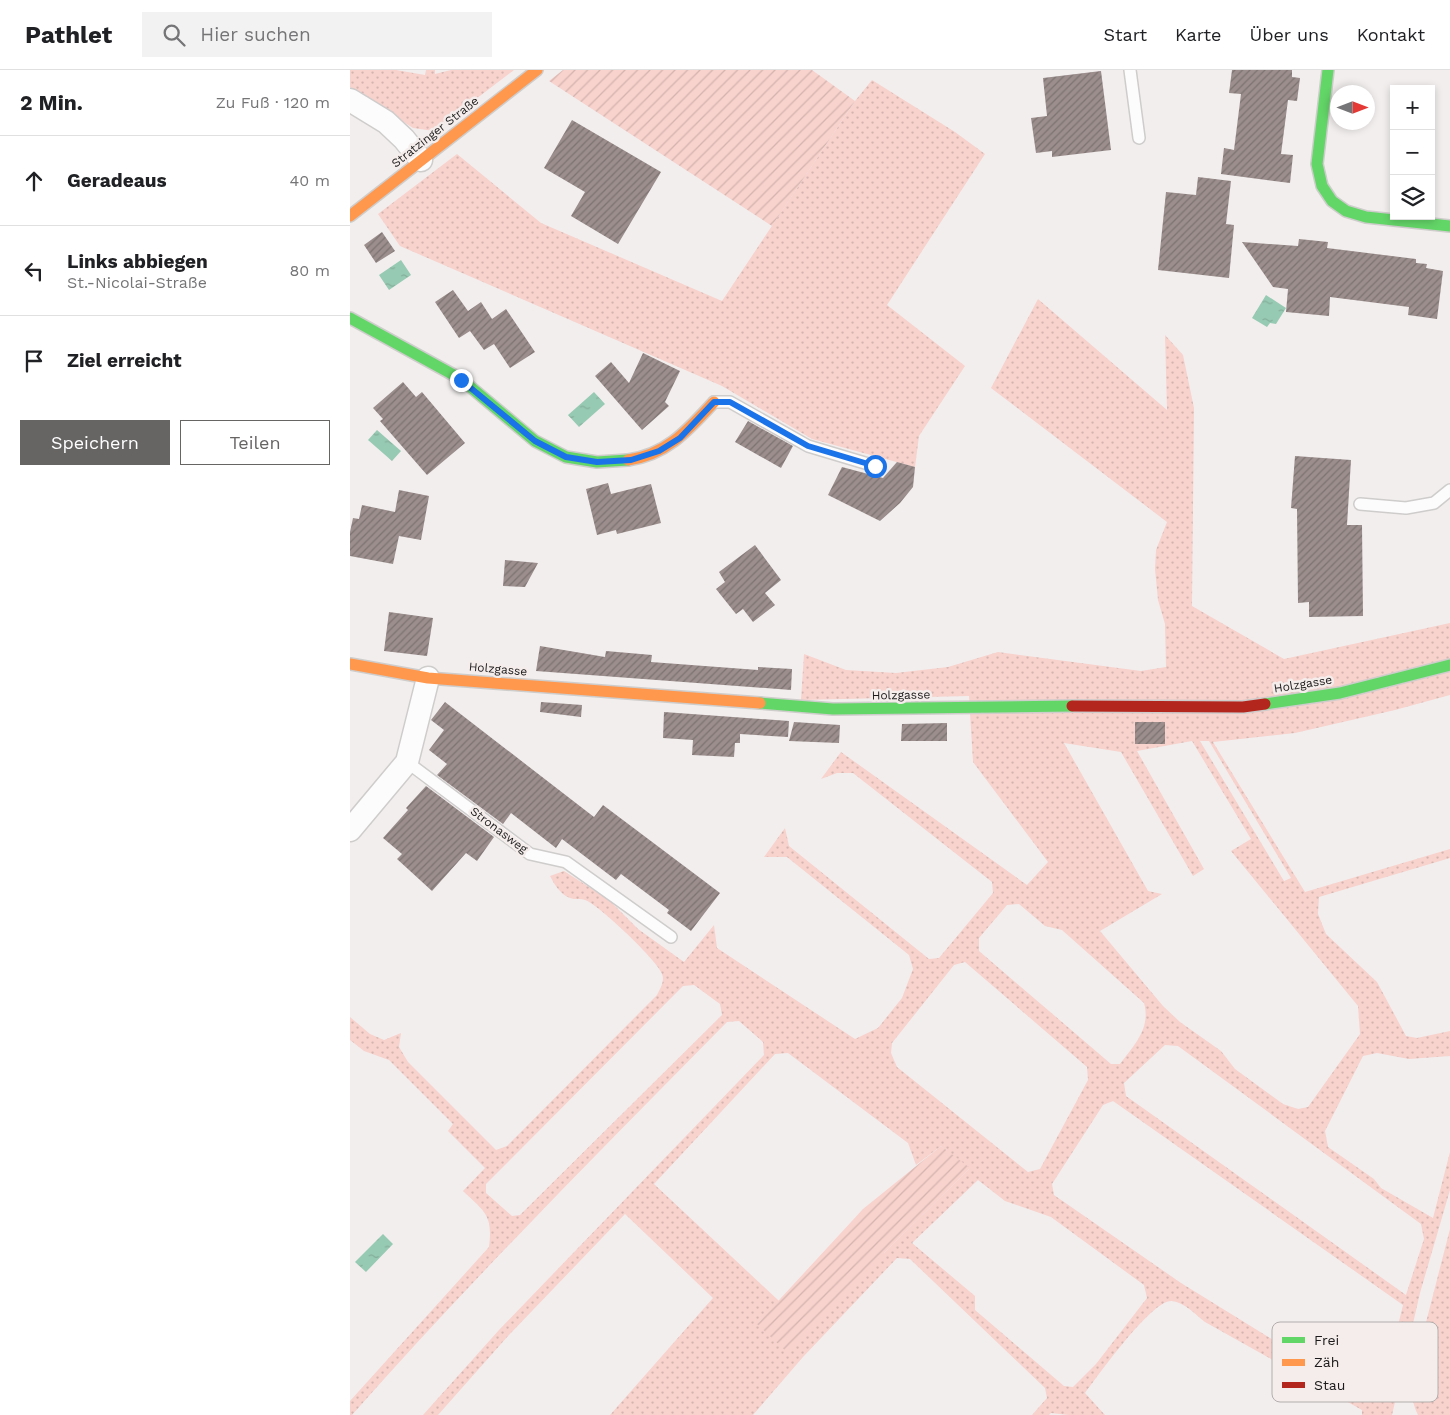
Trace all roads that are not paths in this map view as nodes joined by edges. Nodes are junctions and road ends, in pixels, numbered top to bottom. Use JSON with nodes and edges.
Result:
{"nodes":[{"id":1,"x":537,"y":70,"type":"edge"},
{"id":2,"x":1130,"y":70,"type":"edge"},
{"id":3,"x":1328,"y":70,"type":"edge"},
{"id":4,"x":350,"y":100,"type":"edge"},
{"id":5,"x":1140,"y":138,"type":"dead end"},
{"id":6,"x":421,"y":160,"type":"junction"},
{"id":7,"x":350,"y":216,"type":"edge"},
{"id":8,"x":1450,"y":226,"type":"edge"},
{"id":9,"x":350,"y":318,"type":"edge"},
{"id":10,"x":714,"y":402,"type":"joint"},
{"id":11,"x":875,"y":466,"type":"dead end"},
{"id":12,"x":1450,"y":490,"type":"edge"},
{"id":13,"x":1360,"y":504,"type":"dead end"},
{"id":14,"x":350,"y":664,"type":"edge"},
{"id":15,"x":1450,"y":665,"type":"edge"},
{"id":16,"x":428,"y":678,"type":"junction"},
{"id":17,"x":407,"y":762,"type":"junction"},
{"id":18,"x":350,"y":830,"type":"edge"},
{"id":19,"x":671,"y":937,"type":"dead end"}],
"edges":[{"from":1,"to":6,"type":"street","name":"Stratzinger Straße"},
{"from":2,"to":5,"type":"lane"},
{"from":3,"to":8,"type":"street"},
{"from":4,"to":6,"type":"street"},
{"from":6,"to":7,"type":"street","name":"Stratzinger Straße"},
{"from":9,"to":10,"type":"street"},
{"from":10,"to":11,"type":"lane"},
{"from":12,"to":13,"type":"lane"},
{"from":14,"to":16,"type":"street","name":"Holzgasse"},
{"from":15,"to":16,"type":"street","name":"Holzgasse"},
{"from":16,"to":17,"type":"street"},
{"from":17,"to":18,"type":"street"},
{"from":17,"to":19,"type":"lane","name":"Stronasweg"}]}
